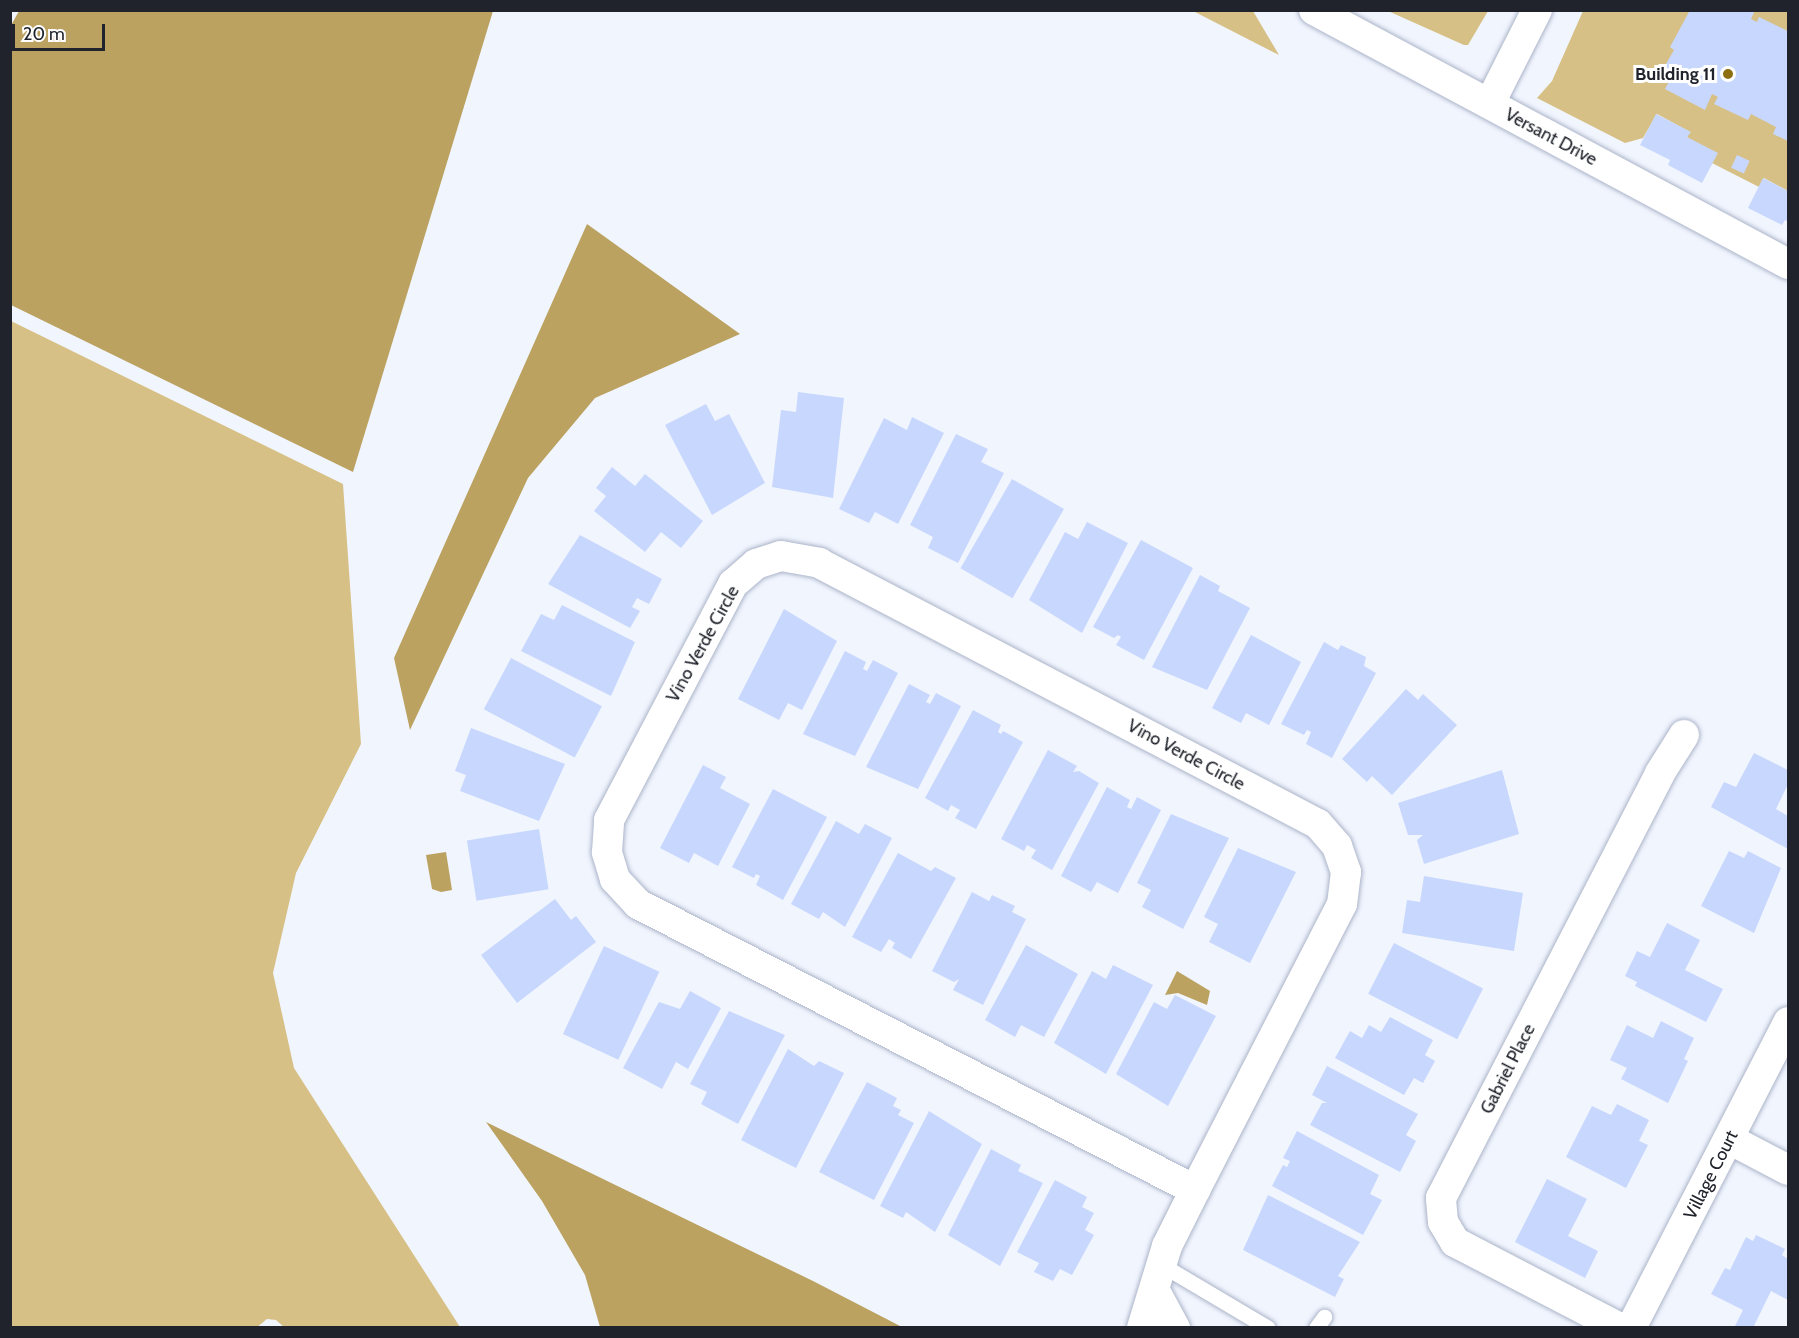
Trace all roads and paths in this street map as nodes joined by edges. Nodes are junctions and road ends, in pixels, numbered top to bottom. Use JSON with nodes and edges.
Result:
{"nodes":[{"id":1,"x":1314,"y":10,"type":"edge"},
{"id":2,"x":1537,"y":10,"type":"edge"},
{"id":3,"x":1490,"y":104,"type":"junction"},
{"id":4,"x":1788,"y":264,"type":"edge"},
{"id":5,"x":1684,"y":735,"type":"dead end"},
{"id":6,"x":1788,"y":1022,"type":"edge"},
{"id":7,"x":1730,"y":1139,"type":"junction"},
{"id":8,"x":1788,"y":1170,"type":"edge"},
{"id":9,"x":1195,"y":1190,"type":"junction"},
{"id":10,"x":1159,"y":1278,"type":"junction"},
{"id":11,"x":1142,"y":1328,"type":"edge"},
{"id":12,"x":1175,"y":1328,"type":"edge"},
{"id":13,"x":1268,"y":1328,"type":"edge"},
{"id":14,"x":1620,"y":1328,"type":"edge"},
{"id":15,"x":1631,"y":1328,"type":"edge"}],
"edges":[{"from":1,"to":3,"type":"street","name":"Versant Drive"},
{"from":2,"to":3,"type":"street"},
{"from":3,"to":4,"type":"street","name":"Versant Drive"},
{"from":5,"to":14,"type":"street","name":"Gabriel Place"},
{"from":6,"to":7,"type":"street","name":"Village Court"},
{"from":7,"to":8,"type":"street"},
{"from":7,"to":15,"type":"street","name":"Village Court"},
{"from":9,"to":9,"type":"street","name":"Vino Verde Circle"},
{"from":9,"to":10,"type":"street","name":"Vino Verde Circle"},
{"from":10,"to":11,"type":"street","name":"Vino Verde Circle"},
{"from":10,"to":12,"type":"street"},
{"from":10,"to":13,"type":"lane"}]}
